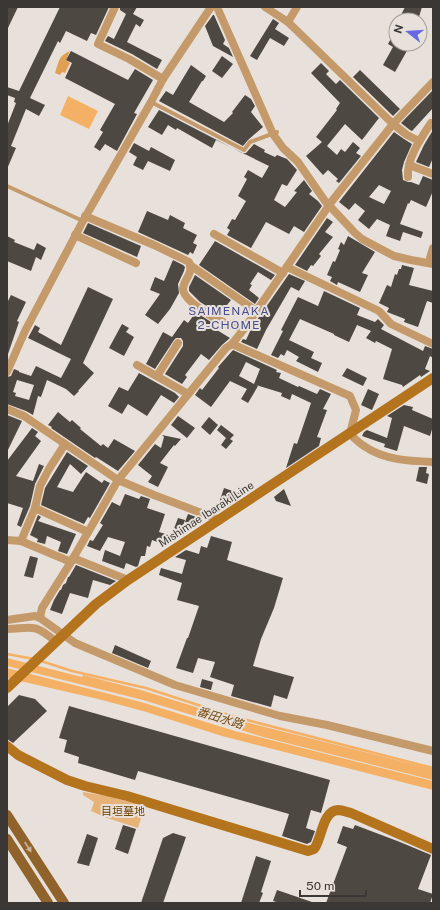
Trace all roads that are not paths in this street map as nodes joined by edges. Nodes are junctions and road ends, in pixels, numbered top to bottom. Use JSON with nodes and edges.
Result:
{"nodes":[{"id":1,"x":115,"y":7,"type":"edge"},
{"id":2,"x":211,"y":7,"type":"edge"},
{"id":3,"x":217,"y":7,"type":"edge"},
{"id":4,"x":265,"y":7,"type":"edge"},
{"id":5,"x":298,"y":7,"type":"edge"},
{"id":6,"x":288,"y":22,"type":"junction"},
{"id":7,"x":163,"y":78,"type":"junction"},
{"id":8,"x":433,"y":82,"type":"edge"},
{"id":9,"x":151,"y":102,"type":"junction"},
{"id":10,"x":393,"y":124,"type":"junction"},
{"id":11,"x":433,"y":125,"type":"edge"},
{"id":12,"x":275,"y":133,"type":"junction"},
{"id":13,"x":419,"y":141,"type":"junction"},
{"id":14,"x":409,"y":165,"type":"junction"},
{"id":15,"x":433,"y":174,"type":"edge"},
{"id":16,"x":408,"y":177,"type":"dead end"},
{"id":17,"x":7,"y":186,"type":"edge"},
{"id":18,"x":329,"y":206,"type":"junction"},
{"id":19,"x":84,"y":218,"type":"junction"},
{"id":20,"x":214,"y":234,"type":"dead end"},
{"id":21,"x":75,"y":235,"type":"junction"},
{"id":22,"x":433,"y":248,"type":"edge"},
{"id":23,"x":431,"y":261,"type":"edge"},
{"id":24,"x":136,"y":263,"type":"dead end"},
{"id":25,"x":190,"y":265,"type":"junction"},
{"id":26,"x":285,"y":270,"type":"junction"},
{"id":27,"x":256,"y":311,"type":"junction"},
{"id":28,"x":244,"y":329,"type":"junction"},
{"id":29,"x":178,"y":343,"type":"dead end"},
{"id":30,"x":232,"y":344,"type":"junction"},
{"id":31,"x":433,"y":344,"type":"edge"},
{"id":32,"x":137,"y":365,"type":"dead end"},
{"id":33,"x":7,"y":372,"type":"edge"},
{"id":34,"x":157,"y":376,"type":"junction"},
{"id":35,"x":433,"y":378,"type":"edge"},
{"id":36,"x":188,"y":394,"type":"junction"},
{"id":37,"x":7,"y":409,"type":"edge"},
{"id":38,"x":350,"y":434,"type":"junction"},
{"id":39,"x":65,"y":444,"type":"junction"},
{"id":40,"x":433,"y":462,"type":"edge"},
{"id":41,"x":118,"y":480,"type":"junction"},
{"id":42,"x":35,"y":508,"type":"junction"},
{"id":43,"x":220,"y":520,"type":"junction"},
{"id":44,"x":88,"y":532,"type":"junction"},
{"id":45,"x":7,"y":540,"type":"edge"},
{"id":46,"x":21,"y":542,"type":"junction"},
{"id":47,"x":72,"y":560,"type":"junction"},
{"id":48,"x":128,"y":580,"type":"junction"},
{"id":49,"x":40,"y":618,"type":"junction"},
{"id":50,"x":7,"y":620,"type":"edge"},
{"id":51,"x":7,"y":629,"type":"edge"},
{"id":52,"x":63,"y":634,"type":"junction"},
{"id":53,"x":55,"y":642,"type":"junction"},
{"id":54,"x":7,"y":688,"type":"edge"},
{"id":55,"x":7,"y":746,"type":"edge"},
{"id":56,"x":433,"y":751,"type":"edge"},
{"id":57,"x":7,"y":815,"type":"edge"},
{"id":58,"x":7,"y":840,"type":"edge"},
{"id":59,"x":433,"y":849,"type":"edge"},
{"id":60,"x":48,"y":903,"type":"edge"},
{"id":61,"x":64,"y":903,"type":"edge"}],
"edges":[{"from":1,"to":7,"type":"street"},
{"from":2,"to":7,"type":"street"},
{"from":3,"to":12,"type":"street"},
{"from":4,"to":6,"type":"street"},
{"from":5,"to":6,"type":"street"},
{"from":6,"to":10,"type":"street"},
{"from":7,"to":9,"type":"street"},
{"from":8,"to":10,"type":"street"},
{"from":9,"to":12,"type":"lane"},
{"from":9,"to":19,"type":"street"},
{"from":10,"to":13,"type":"street"},
{"from":10,"to":18,"type":"street"},
{"from":11,"to":13,"type":"street"},
{"from":12,"to":18,"type":"street"},
{"from":13,"to":14,"type":"street"},
{"from":14,"to":15,"type":"street"},
{"from":14,"to":16,"type":"street"},
{"from":17,"to":19,"type":"lane"},
{"from":18,"to":23,"type":"street"},
{"from":18,"to":26,"type":"street"},
{"from":19,"to":21,"type":"street"},
{"from":19,"to":25,"type":"street"},
{"from":20,"to":26,"type":"street"},
{"from":21,"to":24,"type":"street"},
{"from":21,"to":33,"type":"street"},
{"from":22,"to":23,"type":"street"},
{"from":25,"to":27,"type":"street"},
{"from":25,"to":28,"type":"street"},
{"from":26,"to":27,"type":"street"},
{"from":26,"to":31,"type":"street"},
{"from":27,"to":28,"type":"street"},
{"from":28,"to":30,"type":"street"},
{"from":29,"to":34,"type":"street"},
{"from":30,"to":36,"type":"street"},
{"from":30,"to":38,"type":"street"},
{"from":32,"to":34,"type":"street"},
{"from":34,"to":36,"type":"street"},
{"from":35,"to":38,"type":"main road","name":"Mishimae Ibaraki Line"},
{"from":36,"to":41,"type":"street"},
{"from":37,"to":39,"type":"street"},
{"from":38,"to":40,"type":"street"},
{"from":38,"to":43,"type":"main road","name":"Mishimae Ibaraki Line"},
{"from":39,"to":41,"type":"street"},
{"from":39,"to":42,"type":"street"},
{"from":41,"to":43,"type":"street"},
{"from":41,"to":44,"type":"street"},
{"from":42,"to":44,"type":"street"},
{"from":42,"to":46,"type":"street"},
{"from":43,"to":48,"type":"main road","name":"Mishimae Ibaraki Line"},
{"from":44,"to":47,"type":"street"},
{"from":45,"to":46,"type":"street"},
{"from":46,"to":47,"type":"street"},
{"from":47,"to":48,"type":"street"},
{"from":47,"to":49,"type":"street"},
{"from":48,"to":52,"type":"main road","name":"Mishimae Ibaraki Line"},
{"from":49,"to":50,"type":"street"},
{"from":49,"to":52,"type":"street"},
{"from":51,"to":53,"type":"street"},
{"from":52,"to":53,"type":"main road","name":"Mishimae Ibaraki Line"},
{"from":52,"to":56,"type":"street"},
{"from":53,"to":54,"type":"main road","name":"Mishimae Ibaraki Line"},
{"from":55,"to":59,"type":"main road"},
{"from":57,"to":61,"type":"main road","one_way":true},
{"from":58,"to":60,"type":"main road"}]}
